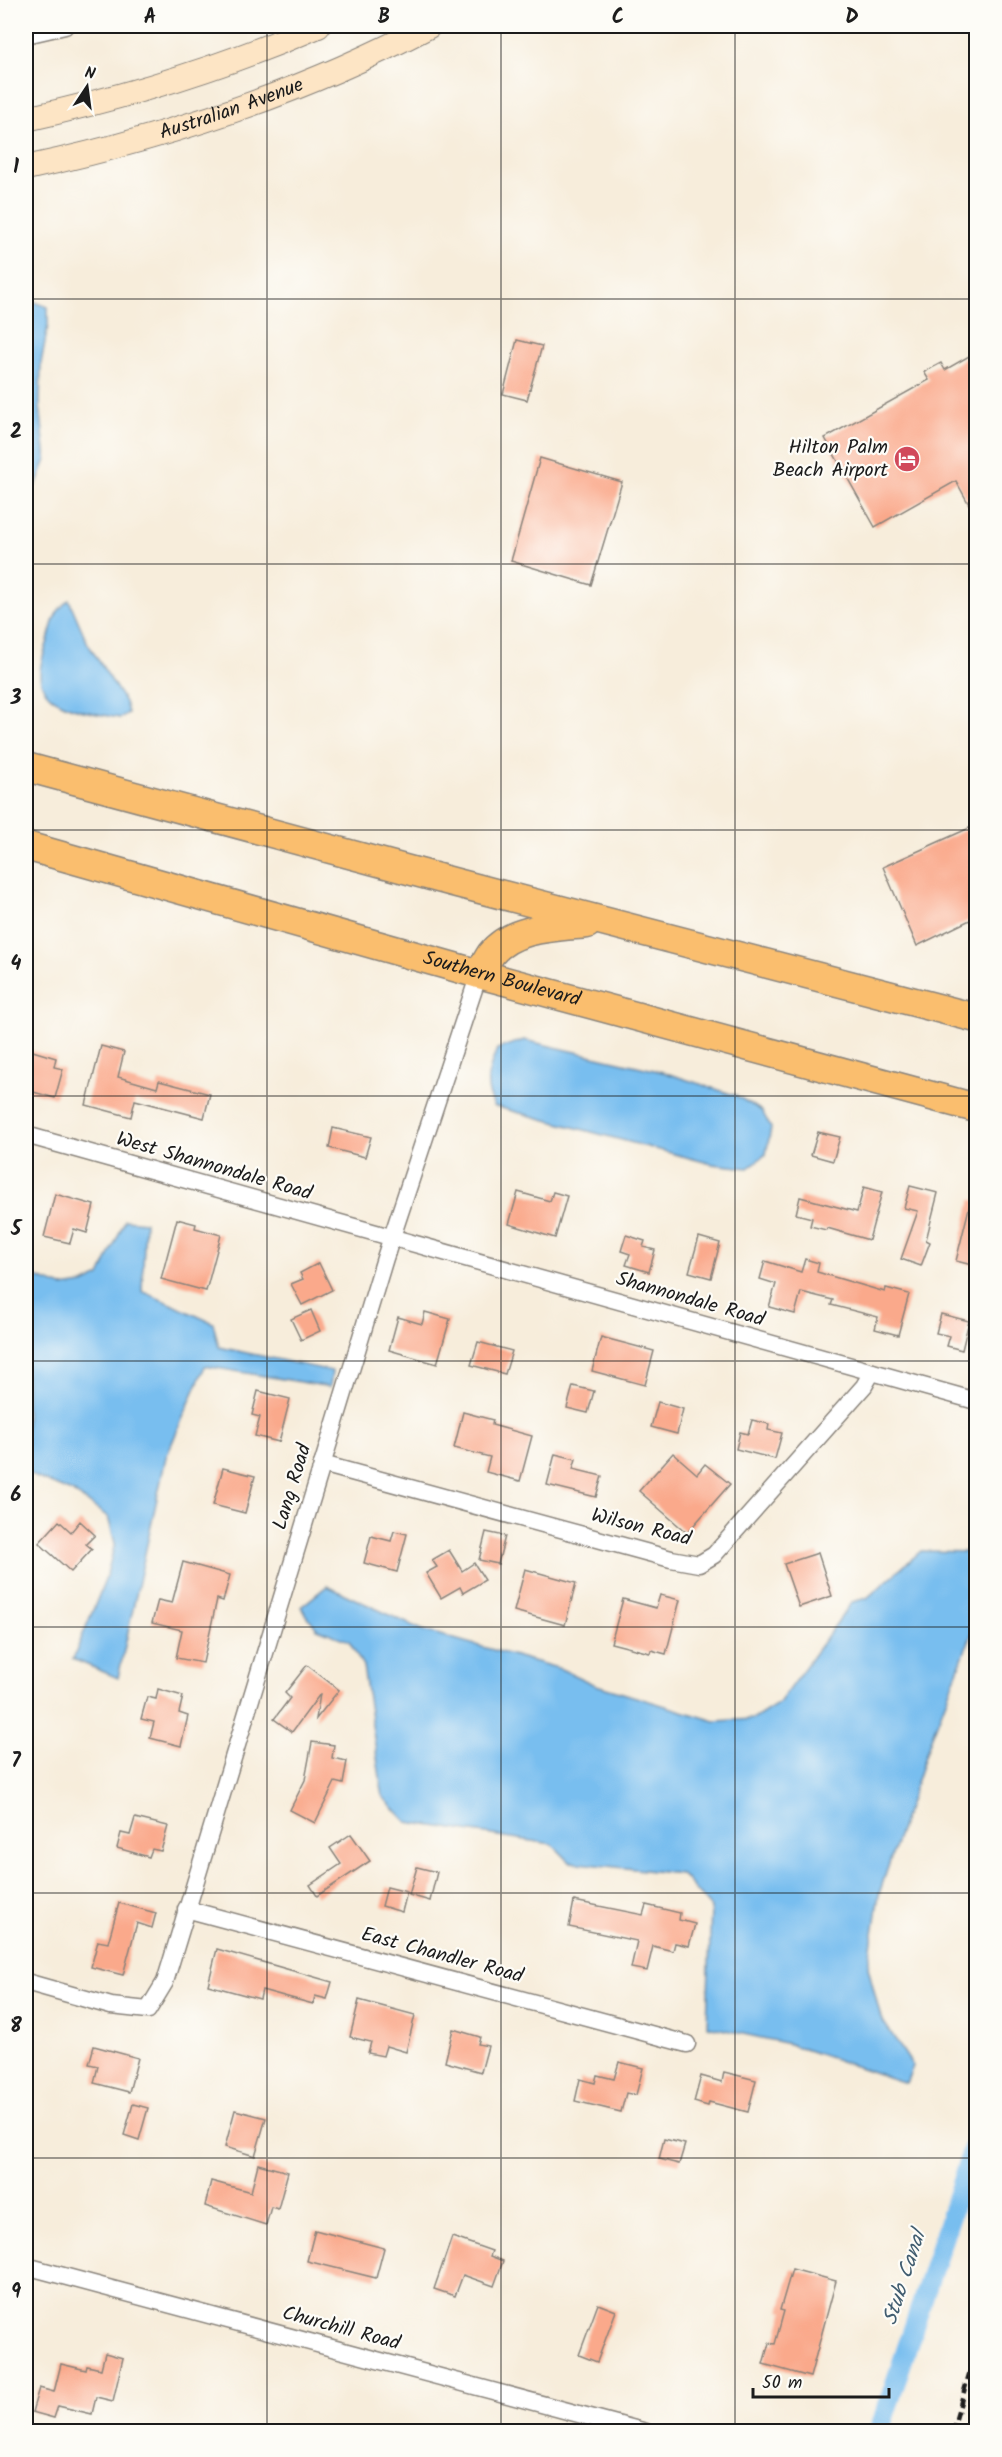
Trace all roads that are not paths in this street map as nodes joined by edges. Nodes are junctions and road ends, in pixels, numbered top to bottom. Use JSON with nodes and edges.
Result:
{"nodes":[{"id":1,"x":64,"y":26,"type":"edge"},
{"id":2,"x":318,"y":26,"type":"edge"},
{"id":3,"x":429,"y":26,"type":"edge"},
{"id":4,"x":26,"y":35,"type":"edge"},
{"id":5,"x":26,"y":119,"type":"edge"},
{"id":6,"x":26,"y":168,"type":"edge"},
{"id":7,"x":26,"y":767,"type":"edge"},
{"id":8,"x":26,"y":846,"type":"edge"},
{"id":9,"x":607,"y":923,"type":"junction"},
{"id":10,"x":479,"y":974,"type":"junction"},
{"id":11,"x":976,"y":1018,"type":"edge"},
{"id":12,"x":976,"y":1108,"type":"edge"},
{"id":13,"x":26,"y":1135,"type":"edge"},
{"id":14,"x":392,"y":1239,"type":"junction"},
{"id":15,"x":872,"y":1372,"type":"junction"},
{"id":16,"x":976,"y":1401,"type":"edge"},
{"id":17,"x":322,"y":1464,"type":"junction"},
{"id":18,"x":186,"y":1909,"type":"junction"},
{"id":19,"x":26,"y":1982,"type":"edge"},
{"id":20,"x":687,"y":2044,"type":"dead end"},
{"id":21,"x":26,"y":2266,"type":"edge"},
{"id":22,"x":646,"y":2432,"type":"edge"}],
"edges":[{"from":1,"to":4,"type":"street"},
{"from":2,"to":5,"type":"main road"},
{"from":3,"to":6,"type":"main road","name":"Australian Avenue"},
{"from":7,"to":9,"type":"highway"},
{"from":8,"to":10,"type":"highway","name":"Southern Boulevard"},
{"from":9,"to":10,"type":"highway"},
{"from":9,"to":11,"type":"highway"},
{"from":10,"to":12,"type":"highway","name":"Southern Boulevard"},
{"from":10,"to":14,"type":"street","name":"Lang Road"},
{"from":13,"to":14,"type":"street","name":"West Shannondale Road"},
{"from":14,"to":15,"type":"street","name":"Shannondale Road"},
{"from":14,"to":17,"type":"street","name":"Lang Road"},
{"from":15,"to":16,"type":"street","name":"Shannondale Road"},
{"from":15,"to":17,"type":"street","name":"Wilson Road"},
{"from":17,"to":18,"type":"street","name":"Lang Road"},
{"from":18,"to":19,"type":"street","name":"Lang Road"},
{"from":18,"to":20,"type":"street","name":"East Chandler Road"},
{"from":21,"to":22,"type":"street","name":"Churchill Road"}]}
